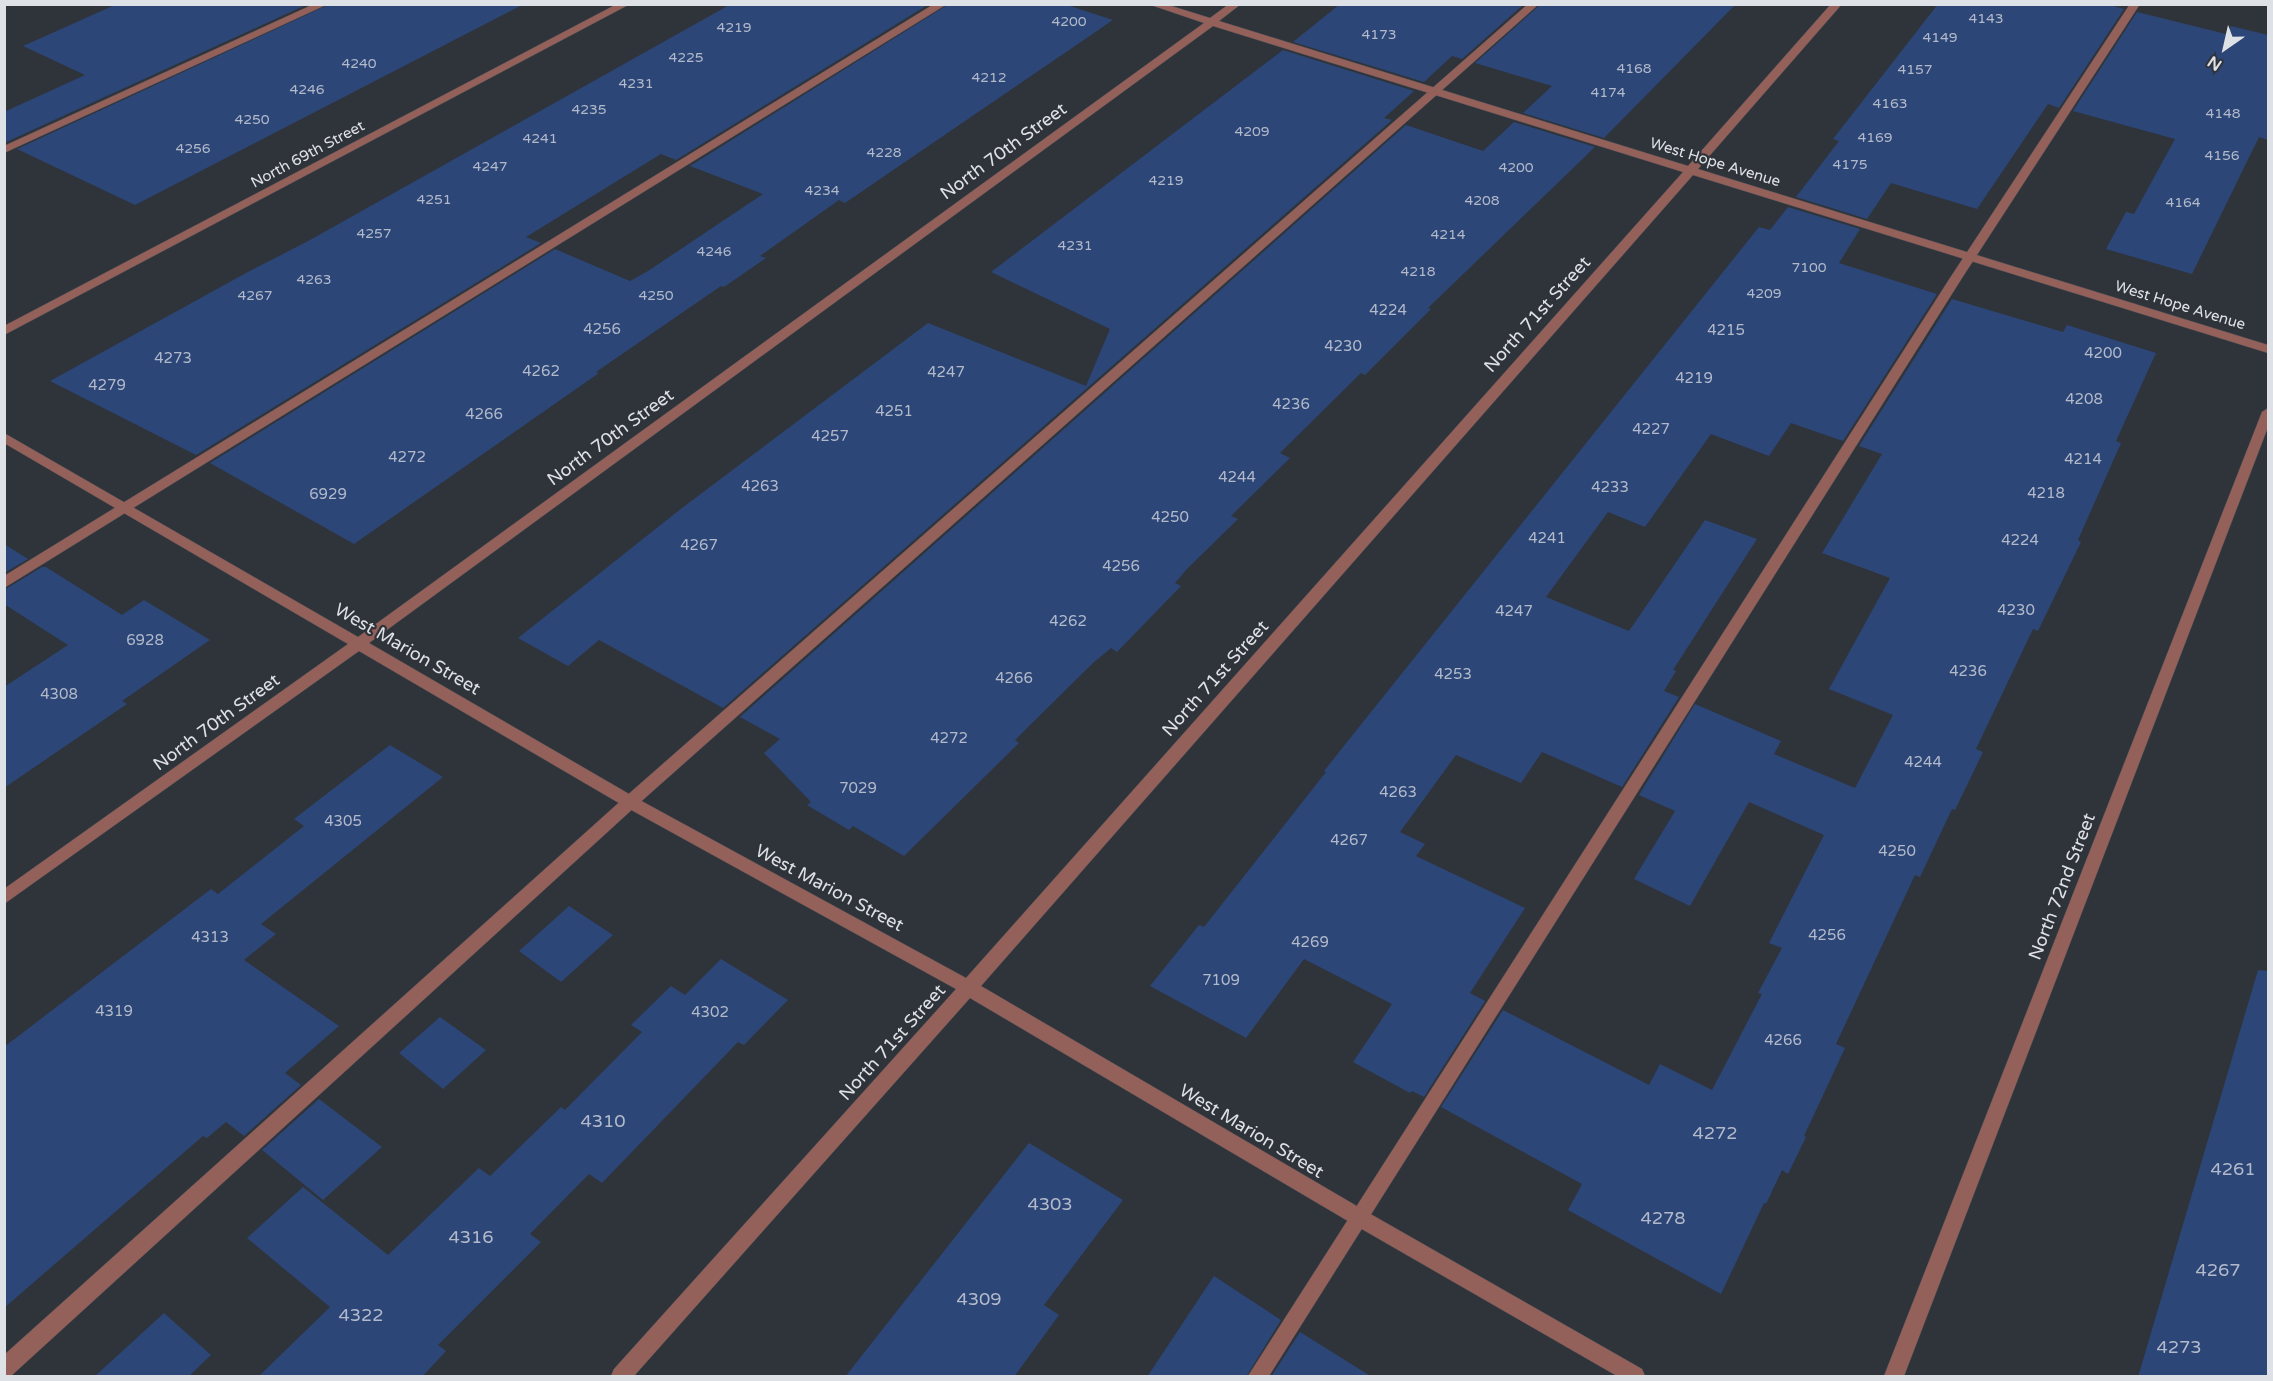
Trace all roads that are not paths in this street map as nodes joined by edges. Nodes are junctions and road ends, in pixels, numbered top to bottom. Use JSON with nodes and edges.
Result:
{"nodes":[{"id":1,"x":323,"y":4,"type":"edge"},
{"id":2,"x":625,"y":4,"type":"edge"},
{"id":3,"x":942,"y":4,"type":"edge"},
{"id":4,"x":1153,"y":4,"type":"edge"},
{"id":5,"x":1236,"y":4,"type":"edge"},
{"id":6,"x":1534,"y":4,"type":"edge"},
{"id":7,"x":1836,"y":4,"type":"edge"},
{"id":8,"x":2135,"y":4,"type":"edge"},
{"id":9,"x":1212,"y":23,"type":"junction"},
{"id":10,"x":1434,"y":92,"type":"junction"},
{"id":11,"x":4,"y":150,"type":"edge"},
{"id":12,"x":1692,"y":171,"type":"junction"},
{"id":13,"x":1970,"y":258,"type":"junction"},
{"id":14,"x":4,"y":331,"type":"edge"},
{"id":15,"x":2268,"y":349,"type":"edge"},
{"id":16,"x":2268,"y":412,"type":"edge"},
{"id":17,"x":4,"y":437,"type":"edge"},
{"id":18,"x":127,"y":509,"type":"junction"},
{"id":19,"x":4,"y":583,"type":"edge"},
{"id":20,"x":358,"y":644,"type":"junction"},
{"id":21,"x":630,"y":802,"type":"junction"},
{"id":22,"x":4,"y":898,"type":"edge"},
{"id":23,"x":969,"y":988,"type":"junction"},
{"id":24,"x":1360,"y":1218,"type":"junction"},
{"id":25,"x":4,"y":1369,"type":"edge"},
{"id":26,"x":621,"y":1377,"type":"edge"},
{"id":27,"x":1258,"y":1377,"type":"edge"},
{"id":28,"x":1635,"y":1377,"type":"edge"},
{"id":29,"x":1894,"y":1377,"type":"edge"}],
"edges":[{"from":1,"to":11,"type":"street"},
{"from":2,"to":14,"type":"street","name":"North 69th Street"},
{"from":3,"to":18,"type":"street"},
{"from":4,"to":9,"type":"street","name":"West Hope Avenue"},
{"from":5,"to":9,"type":"street","name":"North 70th Street"},
{"from":6,"to":10,"type":"street"},
{"from":7,"to":12,"type":"street","name":"North 71st Street"},
{"from":8,"to":13,"type":"street"},
{"from":9,"to":10,"type":"street","name":"West Hope Avenue"},
{"from":9,"to":20,"type":"street","name":"North 70th Street"},
{"from":10,"to":12,"type":"street","name":"West Hope Avenue"},
{"from":10,"to":21,"type":"street"},
{"from":12,"to":13,"type":"street","name":"West Hope Avenue"},
{"from":12,"to":23,"type":"street","name":"North 71st Street"},
{"from":13,"to":15,"type":"street","name":"West Hope Avenue"},
{"from":13,"to":24,"type":"street"},
{"from":16,"to":29,"type":"street","name":"North 72nd Street"},
{"from":17,"to":18,"type":"street","name":"West Marion Street"},
{"from":18,"to":19,"type":"street"},
{"from":18,"to":20,"type":"street","name":"West Marion Street"},
{"from":20,"to":21,"type":"street","name":"West Marion Street"},
{"from":20,"to":22,"type":"street","name":"North 70th Street"},
{"from":21,"to":23,"type":"street","name":"West Marion Street"},
{"from":21,"to":25,"type":"street"},
{"from":23,"to":24,"type":"street","name":"West Marion Street"},
{"from":23,"to":26,"type":"street","name":"North 71st Street"},
{"from":24,"to":27,"type":"street"},
{"from":24,"to":28,"type":"street","name":"West Marion Street"}]}
